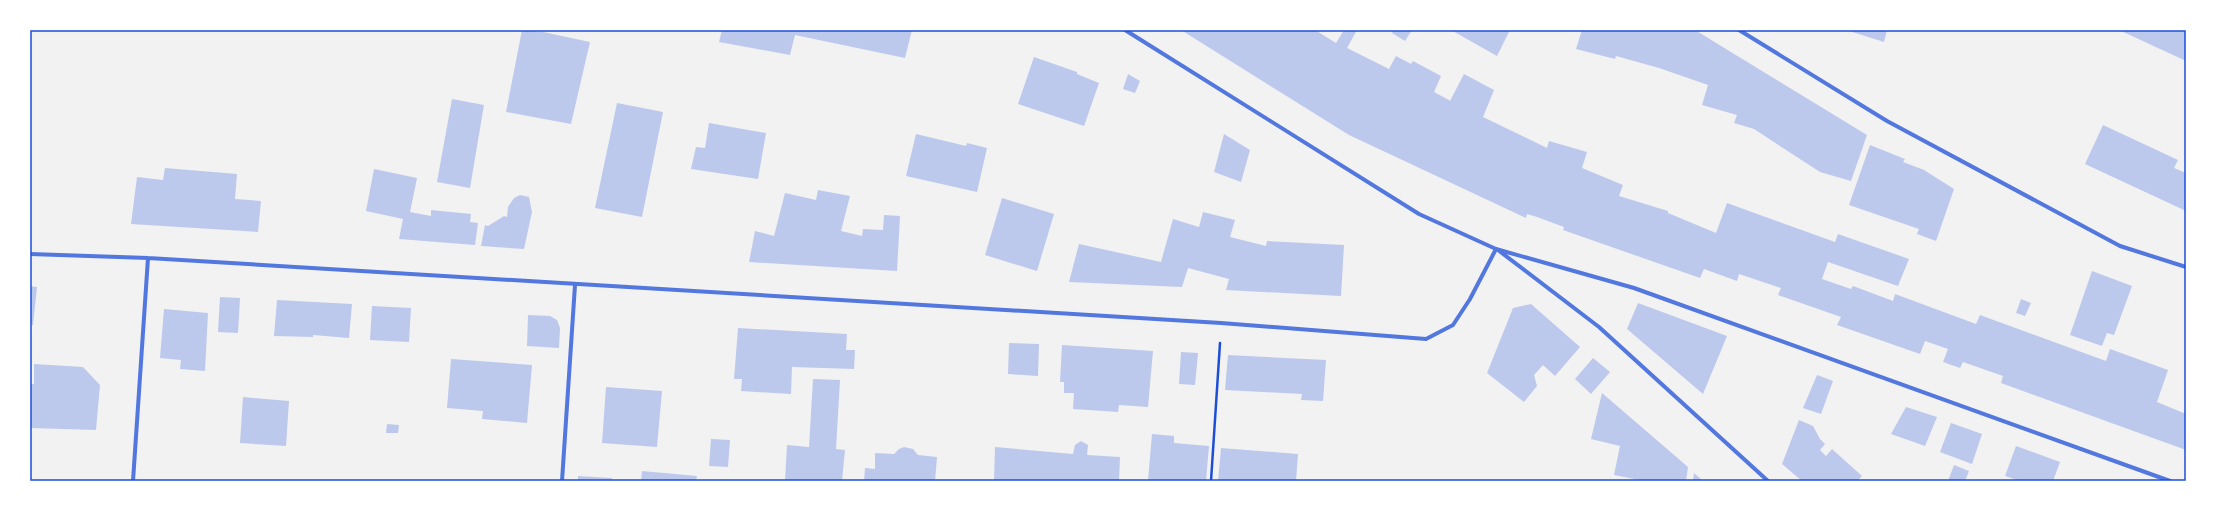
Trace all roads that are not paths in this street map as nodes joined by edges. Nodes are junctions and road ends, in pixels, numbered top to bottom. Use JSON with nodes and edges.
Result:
{"nodes":[{"id":1,"x":1125,"y":30,"type":"edge"},
{"id":2,"x":1739,"y":30,"type":"edge"},
{"id":3,"x":1496,"y":249,"type":"junction"},
{"id":4,"x":30,"y":254,"type":"edge"},
{"id":5,"x":148,"y":258,"type":"junction"},
{"id":6,"x":2186,"y":267,"type":"edge"},
{"id":7,"x":575,"y":285,"type":"junction"},
{"id":8,"x":133,"y":481,"type":"edge"},
{"id":9,"x":562,"y":481,"type":"edge"},
{"id":10,"x":1768,"y":481,"type":"edge"},
{"id":11,"x":2170,"y":481,"type":"edge"}],
"edges":[{"from":1,"to":3,"type":"street"},
{"from":2,"to":6,"type":"street"},
{"from":3,"to":7,"type":"street"},
{"from":3,"to":10,"type":"street"},
{"from":3,"to":11,"type":"street"},
{"from":4,"to":5,"type":"street"},
{"from":5,"to":7,"type":"street"},
{"from":5,"to":8,"type":"street"},
{"from":7,"to":9,"type":"street"}]}
